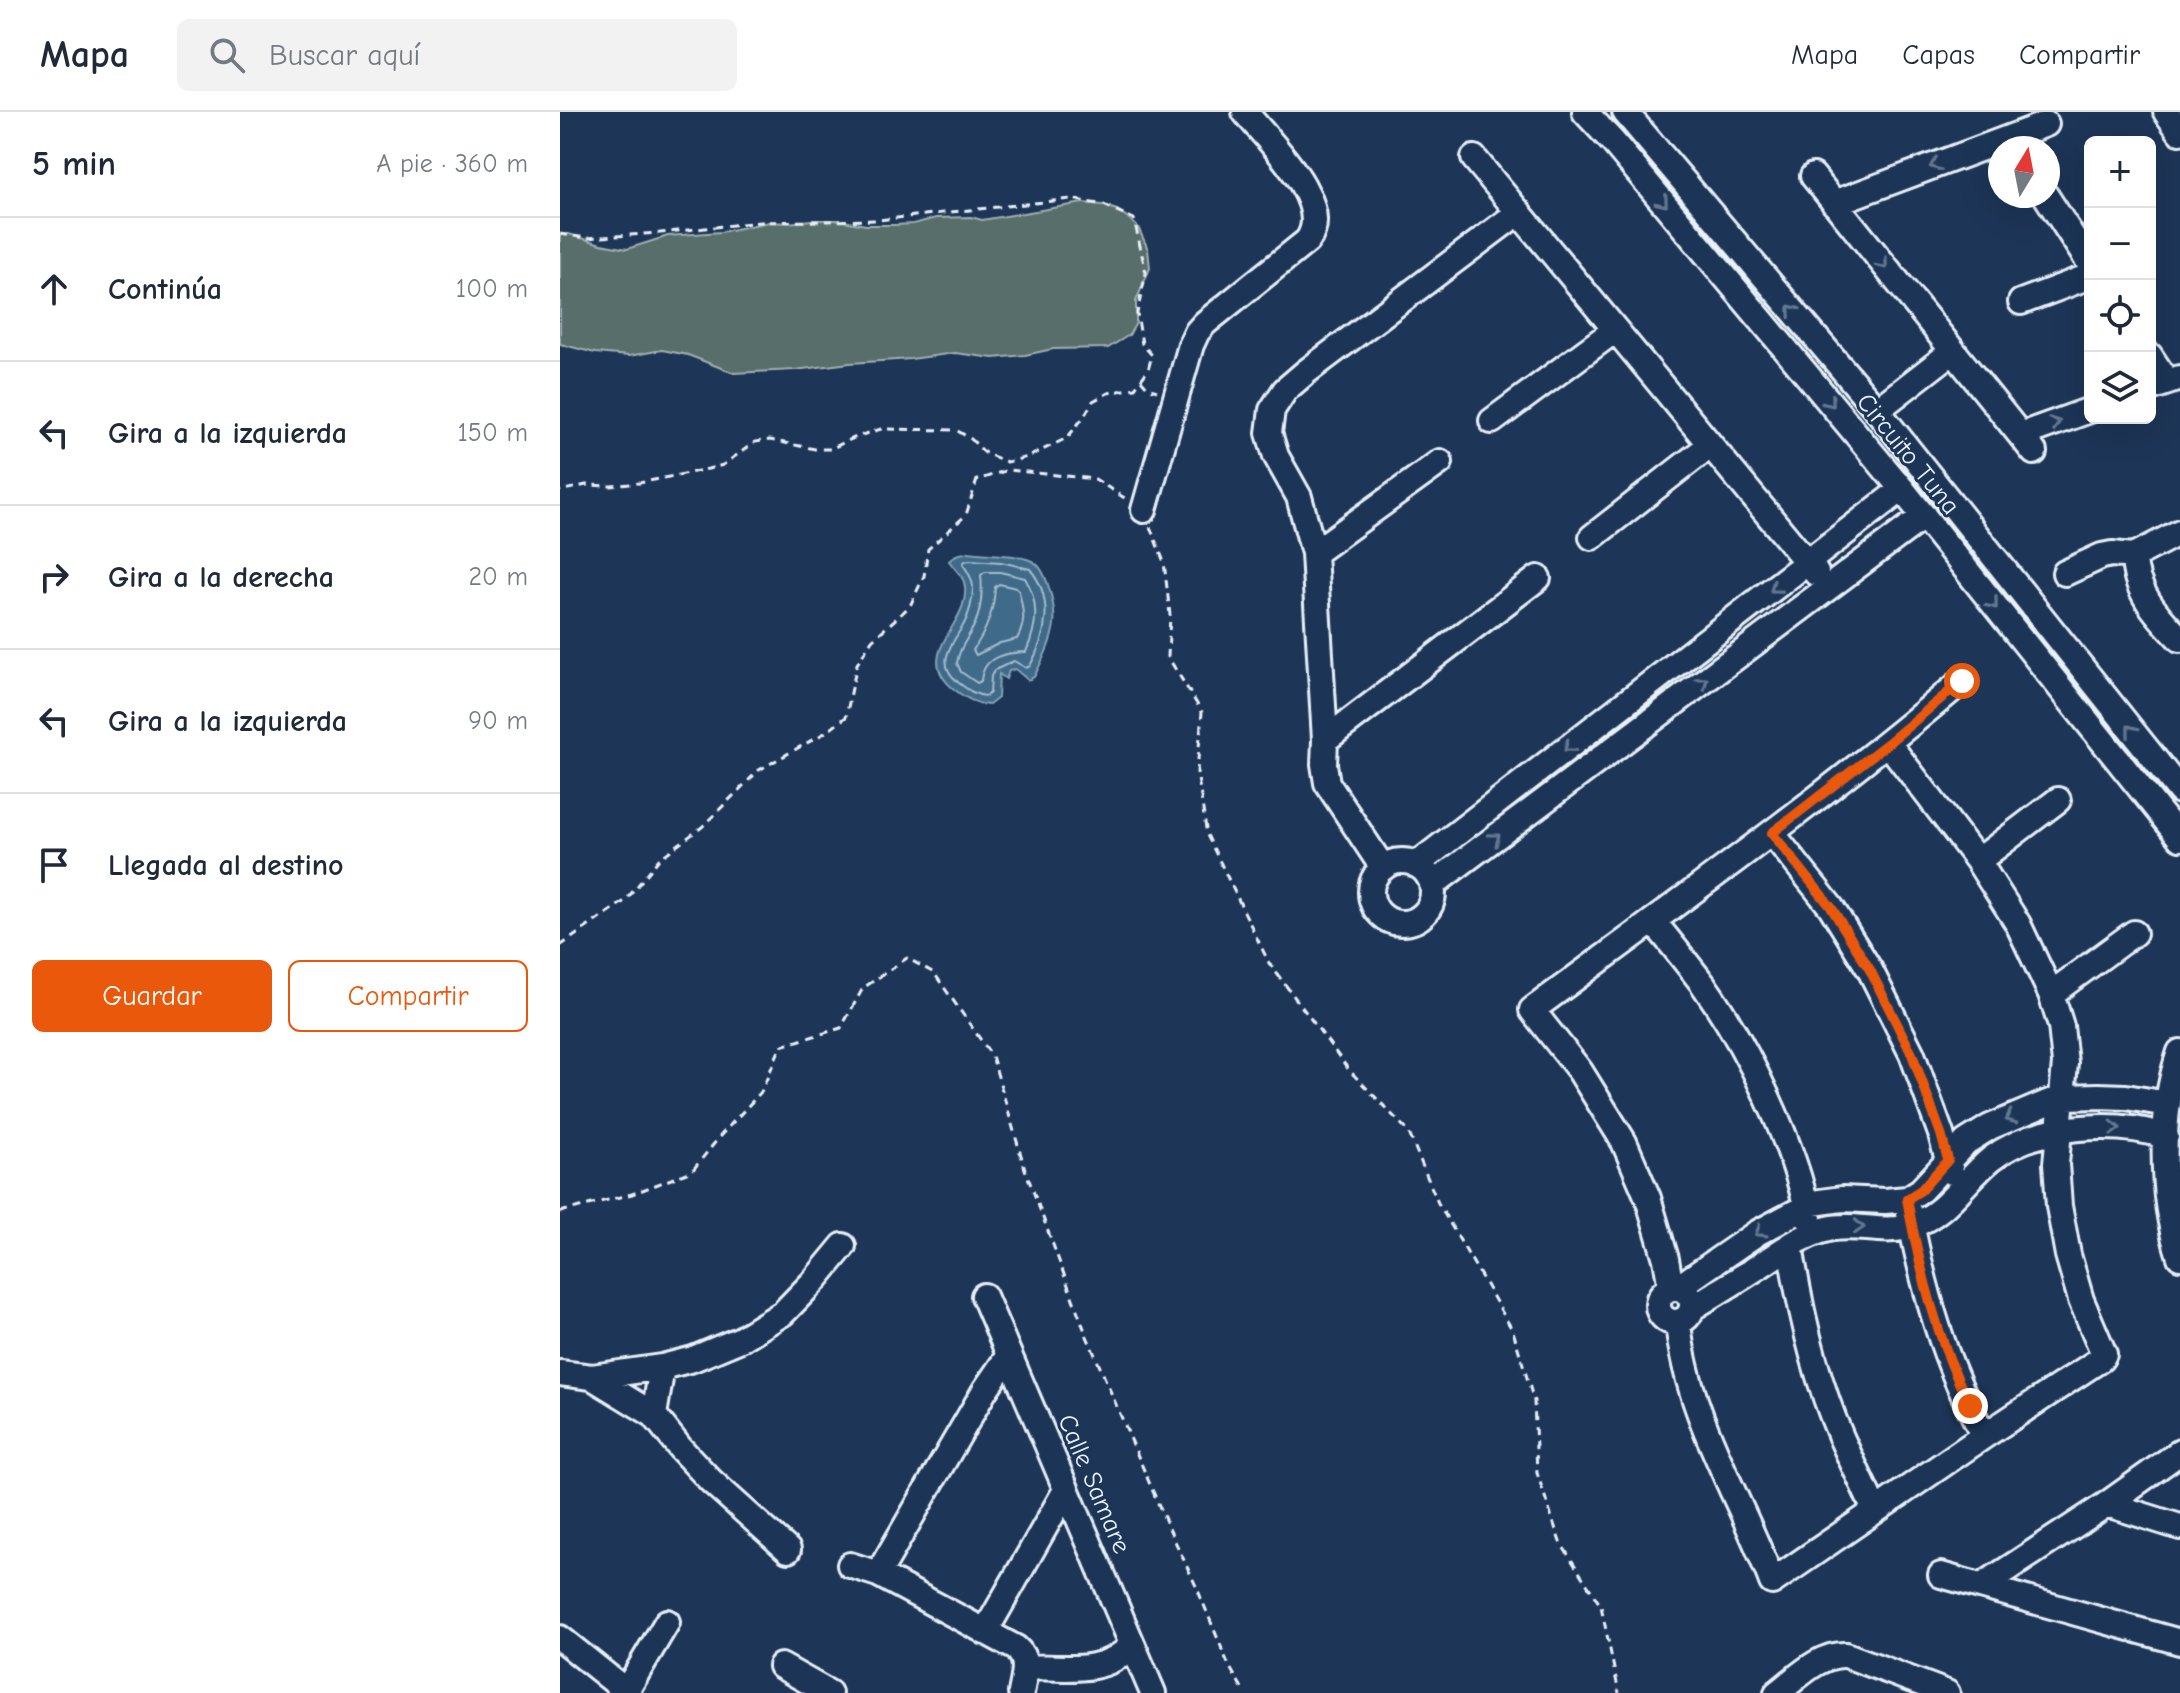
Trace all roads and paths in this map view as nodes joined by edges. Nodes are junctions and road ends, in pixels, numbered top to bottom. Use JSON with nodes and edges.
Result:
{"nodes":[{"id":1,"x":1245,"y":112,"type":"edge"},
{"id":2,"x":1585,"y":112,"type":"edge"},
{"id":3,"x":2166,"y":112,"type":"edge"},
{"id":4,"x":1630,"y":118,"type":"edge"},
{"id":5,"x":2046,"y":124,"type":"dead end"},
{"id":6,"x":2180,"y":132,"type":"edge"},
{"id":7,"x":2024,"y":136,"type":"edge"},
{"id":8,"x":1613,"y":142,"type":"junction"},
{"id":9,"x":1988,"y":151,"type":"edge"},
{"id":10,"x":1474,"y":158,"type":"dead end"},
{"id":11,"x":1813,"y":176,"type":"dead end"},
{"id":12,"x":1834,"y":203,"type":"junction"},
{"id":13,"x":2054,"y":208,"type":"edge"},
{"id":14,"x":1519,"y":212,"type":"junction"},
{"id":15,"x":560,"y":234,"type":"edge"},
{"id":16,"x":2084,"y":255,"type":"edge"},
{"id":17,"x":2084,"y":278,"type":"edge"},
{"id":18,"x":2021,"y":302,"type":"dead end"},
{"id":19,"x":1615,"y":330,"type":"junction"},
{"id":20,"x":1953,"y":351,"type":"junction"},
{"id":21,"x":1877,"y":410,"type":"junction"},
{"id":22,"x":2084,"y":413,"type":"edge"},
{"id":23,"x":1492,"y":421,"type":"dead end"},
{"id":24,"x":1710,"y":445,"type":"junction"},
{"id":25,"x":1007,"y":462,"type":"junction"},
{"id":26,"x":1440,"y":462,"type":"dead end"},
{"id":27,"x":1008,"y":470,"type":"junction"},
{"id":28,"x":1902,"y":489,"type":"junction"},
{"id":29,"x":560,"y":491,"type":"edge"},
{"id":30,"x":1144,"y":510,"type":"junction"},
{"id":31,"x":1924,"y":516,"type":"junction"},
{"id":32,"x":1855,"y":526,"type":"junction"},
{"id":33,"x":2180,"y":532,"type":"edge"},
{"id":34,"x":1592,"y":537,"type":"dead end"},
{"id":35,"x":1876,"y":552,"type":"junction"},
{"id":36,"x":1314,"y":553,"type":"junction"},
{"id":37,"x":2134,"y":556,"type":"junction"},
{"id":38,"x":1808,"y":563,"type":"junction"},
{"id":39,"x":2065,"y":573,"type":"dead end"},
{"id":40,"x":1538,"y":578,"type":"dead end"},
{"id":41,"x":1828,"y":588,"type":"junction"},
{"id":42,"x":2180,"y":639,"type":"edge"},
{"id":43,"x":1962,"y":681,"type":"dead end"},
{"id":44,"x":1637,"y":694,"type":"junction"},
{"id":45,"x":1655,"y":719,"type":"junction"},
{"id":46,"x":1325,"y":740,"type":"junction"},
{"id":47,"x":1888,"y":743,"type":"junction"},
{"id":48,"x":2180,"y":791,"type":"edge"},
{"id":49,"x":2058,"y":800,"type":"dead end"},
{"id":50,"x":1772,"y":833,"type":"junction"},
{"id":51,"x":2180,"y":838,"type":"edge"},
{"id":52,"x":1978,"y":861,"type":"junction"},
{"id":53,"x":1416,"y":865,"type":"junction"},
{"id":54,"x":1383,"y":868,"type":"junction"},
{"id":55,"x":1432,"y":885,"type":"junction"},
{"id":56,"x":1653,"y":921,"type":"junction"},
{"id":57,"x":2134,"y":933,"type":"dead end"},
{"id":58,"x":560,"y":946,"type":"edge"},
{"id":59,"x":2051,"y":994,"type":"junction"},
{"id":60,"x":2180,"y":1052,"type":"edge"},
{"id":61,"x":2062,"y":1099,"type":"junction"},
{"id":62,"x":2168,"y":1104,"type":"junction"},
{"id":63,"x":2059,"y":1131,"type":"junction"},
{"id":64,"x":2166,"y":1136,"type":"junction"},
{"id":65,"x":1948,"y":1160,"type":"junction"},
{"id":66,"x":1957,"y":1194,"type":"junction"},
{"id":67,"x":1907,"y":1199,"type":"junction"},
{"id":68,"x":1806,"y":1206,"type":"junction"},
{"id":69,"x":560,"y":1212,"type":"edge"},
{"id":70,"x":1912,"y":1226,"type":"junction"},
{"id":71,"x":1801,"y":1239,"type":"junction"},
{"id":72,"x":843,"y":1246,"type":"dead end"},
{"id":73,"x":2180,"y":1257,"type":"edge"},
{"id":74,"x":1674,"y":1288,"type":"junction"},
{"id":75,"x":984,"y":1296,"type":"dead end"},
{"id":76,"x":1685,"y":1315,"type":"junction"},
{"id":77,"x":1009,"y":1355,"type":"junction"},
{"id":78,"x":662,"y":1367,"type":"junction"},
{"id":79,"x":560,"y":1373,"type":"edge"},
{"id":80,"x":592,"y":1377,"type":"junction"},
{"id":81,"x":654,"y":1415,"type":"junction"},
{"id":82,"x":1984,"y":1436,"type":"junction"},
{"id":83,"x":2180,"y":1452,"type":"edge"},
{"id":84,"x":1066,"y":1490,"type":"junction"},
{"id":85,"x":2107,"y":1504,"type":"junction"},
{"id":86,"x":1875,"y":1511,"type":"junction"},
{"id":87,"x":2180,"y":1527,"type":"edge"},
{"id":88,"x":788,"y":1550,"type":"dead end"},
{"id":89,"x":850,"y":1565,"type":"dead end"},
{"id":90,"x":878,"y":1574,"type":"junction"},
{"id":91,"x":1941,"y":1575,"type":"dead end"},
{"id":92,"x":1982,"y":1586,"type":"junction"},
{"id":93,"x":667,"y":1622,"type":"dead end"},
{"id":94,"x":985,"y":1632,"type":"junction"},
{"id":95,"x":560,"y":1638,"type":"edge"},
{"id":96,"x":2180,"y":1642,"type":"edge"},
{"id":97,"x":1132,"y":1645,"type":"junction"},
{"id":98,"x":781,"y":1666,"type":"dead end"},
{"id":99,"x":1025,"y":1667,"type":"junction"},
{"id":100,"x":626,"y":1692,"type":"edge"},
{"id":101,"x":829,"y":1693,"type":"edge"},
{"id":102,"x":1021,"y":1693,"type":"edge"},
{"id":103,"x":1153,"y":1693,"type":"edge"},
{"id":104,"x":1245,"y":1693,"type":"edge"},
{"id":105,"x":1619,"y":1693,"type":"edge"},
{"id":106,"x":1777,"y":1693,"type":"edge"},
{"id":107,"x":1947,"y":1693,"type":"edge"}],
"edges":[{"from":1,"to":30,"type":"street"},
{"from":2,"to":8,"type":"street","name":"Circuito Tuna"},
{"from":3,"to":6,"type":"street"},
{"from":4,"to":8,"type":"street"},
{"from":21,"to":4,"type":"street","name":"Circuito Tuna","one_way":true},
{"from":5,"to":7,"type":"street"},
{"from":8,"to":28,"type":"street","name":"Circuito Tuna","one_way":true},
{"from":9,"to":12,"type":"street","one_way":true},
{"from":10,"to":14,"type":"street"},
{"from":11,"to":12,"type":"street"},
{"from":12,"to":20,"type":"street","one_way":true},
{"from":13,"to":16,"type":"street"},
{"from":14,"to":19,"type":"street"},
{"from":14,"to":36,"type":"street"},
{"from":15,"to":25,"type":"path"},
{"from":17,"to":18,"type":"street"},
{"from":19,"to":23,"type":"street"},
{"from":19,"to":24,"type":"street"},
{"from":20,"to":21,"type":"street"},
{"from":20,"to":22,"type":"street","one_way":true},
{"from":48,"to":21,"type":"street","name":"Circuito Tuna","one_way":true},
{"from":24,"to":34,"type":"street"},
{"from":24,"to":38,"type":"street"},
{"from":25,"to":27,"type":"path"},
{"from":25,"to":29,"type":"path"},
{"from":26,"to":36,"type":"street"},
{"from":27,"to":30,"type":"path"},
{"from":27,"to":58,"type":"path"},
{"from":28,"to":31,"type":"street","name":"Circuito Tuna"},
{"from":28,"to":32,"type":"street"},
{"from":30,"to":105,"type":"path"},
{"from":31,"to":35,"type":"street"},
{"from":31,"to":51,"type":"street","name":"Circuito Tuna","one_way":true},
{"from":32,"to":35,"type":"street"},
{"from":32,"to":38,"type":"street"},
{"from":33,"to":37,"type":"street"},
{"from":35,"to":41,"type":"street"},
{"from":36,"to":46,"type":"street"},
{"from":37,"to":39,"type":"street"},
{"from":37,"to":42,"type":"street"},
{"from":38,"to":41,"type":"street"},
{"from":38,"to":44,"type":"street","one_way":true},
{"from":40,"to":46,"type":"street"},
{"from":45,"to":41,"type":"street","one_way":true},
{"from":43,"to":47,"type":"street"},
{"from":44,"to":45,"type":"street"},
{"from":44,"to":53,"type":"street","one_way":true},
{"from":55,"to":45,"type":"street","one_way":true},
{"from":46,"to":54,"type":"street"},
{"from":47,"to":50,"type":"street"},
{"from":47,"to":52,"type":"street"},
{"from":49,"to":52,"type":"street"},
{"from":50,"to":56,"type":"street"},
{"from":50,"to":65,"type":"street"},
{"from":52,"to":59,"type":"street"},
{"from":53,"to":54,"type":"street"},
{"from":53,"to":55,"type":"street"},
{"from":54,"to":55,"type":"street"},
{"from":56,"to":68,"type":"street"},
{"from":56,"to":74,"type":"street"},
{"from":57,"to":59,"type":"street"},
{"from":59,"to":61,"type":"street"},
{"from":60,"to":62,"type":"street"},
{"from":61,"to":62,"type":"street"},
{"from":61,"to":63,"type":"street"},
{"from":61,"to":65,"type":"street","one_way":true},
{"from":62,"to":64,"type":"street"},
{"from":63,"to":64,"type":"street","one_way":true},
{"from":63,"to":66,"type":"street"},
{"from":63,"to":82,"type":"street"},
{"from":64,"to":73,"type":"street"},
{"from":65,"to":66,"type":"street"},
{"from":65,"to":67,"type":"street"},
{"from":66,"to":70,"type":"street"},
{"from":67,"to":68,"type":"street"},
{"from":67,"to":70,"type":"street"},
{"from":68,"to":71,"type":"street"},
{"from":68,"to":74,"type":"street","one_way":true},
{"from":69,"to":104,"type":"path"},
{"from":71,"to":70,"type":"street","one_way":true},
{"from":70,"to":82,"type":"street"},
{"from":71,"to":76,"type":"street"},
{"from":71,"to":86,"type":"street"},
{"from":72,"to":78,"type":"street"},
{"from":74,"to":76,"type":"street"},
{"from":75,"to":77,"type":"street","name":"Calle Samare"},
{"from":76,"to":86,"type":"street"},
{"from":77,"to":84,"type":"street","name":"Calle Samare"},
{"from":77,"to":90,"type":"street"},
{"from":78,"to":80,"type":"street"},
{"from":78,"to":81,"type":"street"},
{"from":79,"to":80,"type":"street"},
{"from":80,"to":81,"type":"street"},
{"from":81,"to":88,"type":"street"},
{"from":82,"to":86,"type":"street"},
{"from":83,"to":85,"type":"street"},
{"from":84,"to":94,"type":"street"},
{"from":84,"to":97,"type":"street","name":"Calle Samare"},
{"from":85,"to":87,"type":"street"},
{"from":85,"to":92,"type":"street"},
{"from":89,"to":90,"type":"street"},
{"from":90,"to":94,"type":"street"},
{"from":91,"to":92,"type":"street"},
{"from":92,"to":96,"type":"street"},
{"from":93,"to":100,"type":"street"},
{"from":94,"to":99,"type":"street"},
{"from":95,"to":100,"type":"street"},
{"from":97,"to":99,"type":"street"},
{"from":97,"to":103,"type":"street","name":"Calle Samare"},
{"from":98,"to":101,"type":"street"},
{"from":99,"to":102,"type":"street"},
{"from":106,"to":107,"type":"street"}]}
